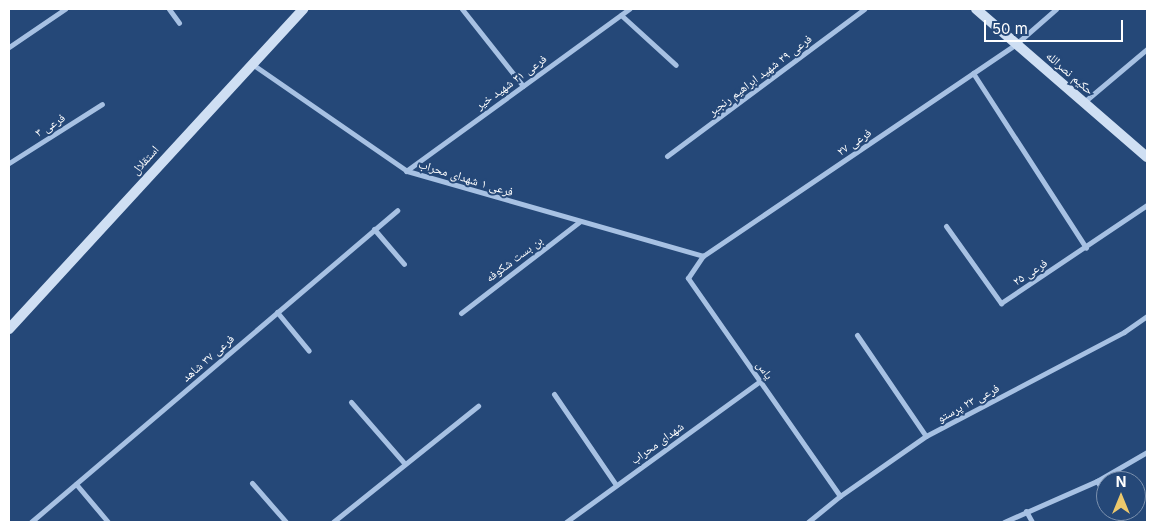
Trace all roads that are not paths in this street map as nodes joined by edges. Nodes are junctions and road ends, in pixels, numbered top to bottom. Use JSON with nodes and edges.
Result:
{"nodes":[{"id":1,"x":65,"y":9,"type":"edge"},
{"id":2,"x":169,"y":9,"type":"edge"},
{"id":3,"x":302,"y":9,"type":"edge"},
{"id":4,"x":629,"y":9,"type":"edge"},
{"id":5,"x":864,"y":9,"type":"edge"},
{"id":6,"x":976,"y":9,"type":"edge"},
{"id":7,"x":1056,"y":9,"type":"edge"},
{"id":8,"x":462,"y":10,"type":"edge"},
{"id":9,"x":620,"y":15,"type":"junction"},
{"id":10,"x":179,"y":23,"type":"dead end"},
{"id":11,"x":1016,"y":44,"type":"junction"},
{"id":12,"x":9,"y":47,"type":"edge"},
{"id":13,"x":1147,"y":49,"type":"edge"},
{"id":14,"x":250,"y":62,"type":"junction"},
{"id":15,"x":676,"y":65,"type":"dead end"},
{"id":16,"x":973,"y":73,"type":"junction"},
{"id":17,"x":523,"y":86,"type":"junction"},
{"id":18,"x":1084,"y":102,"type":"junction"},
{"id":19,"x":102,"y":104,"type":"dead end"},
{"id":20,"x":667,"y":156,"type":"dead end"},
{"id":21,"x":1147,"y":157,"type":"edge"},
{"id":22,"x":9,"y":163,"type":"edge"},
{"id":23,"x":406,"y":171,"type":"junction"},
{"id":24,"x":1147,"y":206,"type":"edge"},
{"id":25,"x":397,"y":210,"type":"dead end"},
{"id":26,"x":579,"y":222,"type":"junction"},
{"id":27,"x":946,"y":226,"type":"dead end"},
{"id":28,"x":374,"y":229,"type":"junction"},
{"id":29,"x":1086,"y":248,"type":"junction"},
{"id":30,"x":703,"y":256,"type":"junction"},
{"id":31,"x":404,"y":264,"type":"dead end"},
{"id":32,"x":277,"y":312,"type":"junction"},
{"id":33,"x":461,"y":313,"type":"dead end"},
{"id":34,"x":1147,"y":316,"type":"edge"},
{"id":35,"x":9,"y":329,"type":"edge"},
{"id":36,"x":857,"y":335,"type":"dead end"},
{"id":37,"x":309,"y":351,"type":"dead end"},
{"id":38,"x":760,"y":380,"type":"junction"},
{"id":39,"x":554,"y":394,"type":"dead end"},
{"id":40,"x":352,"y":402,"type":"dead end"},
{"id":41,"x":478,"y":406,"type":"dead end"},
{"id":42,"x":926,"y":436,"type":"junction"},
{"id":43,"x":1147,"y":452,"type":"edge"},
{"id":44,"x":405,"y":464,"type":"junction"},
{"id":45,"x":1114,"y":471,"type":"edge"},
{"id":46,"x":1096,"y":481,"type":"edge"},
{"id":47,"x":252,"y":483,"type":"dead end"},
{"id":48,"x":76,"y":484,"type":"junction"},
{"id":49,"x":616,"y":486,"type":"junction"},
{"id":50,"x":840,"y":496,"type":"junction"},
{"id":51,"x":1026,"y":511,"type":"junction"},
{"id":52,"x":32,"y":522,"type":"edge"},
{"id":53,"x":108,"y":522,"type":"edge"},
{"id":54,"x":286,"y":522,"type":"edge"},
{"id":55,"x":333,"y":522,"type":"edge"},
{"id":56,"x":566,"y":522,"type":"edge"},
{"id":57,"x":808,"y":522,"type":"edge"},
{"id":58,"x":1004,"y":522,"type":"edge"},
{"id":59,"x":1032,"y":522,"type":"edge"}],
"edges":[{"from":1,"to":12,"type":"street"},
{"from":2,"to":10,"type":"street"},
{"from":3,"to":14,"type":"main road","name":"استقلال"},
{"from":4,"to":9,"type":"street","name":"فرعی ۳۱ شهید خیر"},
{"from":5,"to":20,"type":"street","name":"فرعی ۲۹ شهید ابراهیم رنجبر"},
{"from":6,"to":11,"type":"main road","name":"حکیم نصرالله"},
{"from":7,"to":11,"type":"street","name":"فرعی ۲۷"},
{"from":8,"to":17,"type":"street"},
{"from":9,"to":15,"type":"street"},
{"from":9,"to":17,"type":"street","name":"فرعی ۳۱ شهید خیر"},
{"from":11,"to":16,"type":"street","name":"فرعی ۲۷"},
{"from":11,"to":18,"type":"main road","name":"حکیم نصرالله"},
{"from":13,"to":18,"type":"street"},
{"from":14,"to":23,"type":"street","name":"فرعی ۱ شهدای محراب"},
{"from":14,"to":35,"type":"main road","name":"استقلال"},
{"from":16,"to":29,"type":"street"},
{"from":16,"to":30,"type":"street","name":"فرعی ۲۷"},
{"from":17,"to":23,"type":"street","name":"فرعی ۳۱ شهید خیر"},
{"from":18,"to":21,"type":"main road","name":"حکیم نصرالله"},
{"from":19,"to":22,"type":"street","name":"فرعی ۳"},
{"from":23,"to":26,"type":"street","name":"فرعی ۱ شهدای محراب"},
{"from":24,"to":29,"type":"street","name":"فرعی ۲۵"},
{"from":25,"to":28,"type":"street","name":"فرعی ۳۷ شاهد"},
{"from":26,"to":30,"type":"street","name":"فرعی ۱ شهدای محراب"},
{"from":26,"to":33,"type":"street","name":"بن بست شکوفه"},
{"from":27,"to":29,"type":"street","name":"فرعی ۲۵"},
{"from":28,"to":31,"type":"street"},
{"from":28,"to":32,"type":"street","name":"فرعی ۳۷ شاهد"},
{"from":30,"to":38,"type":"street","name":"یاس"},
{"from":32,"to":37,"type":"street"},
{"from":32,"to":48,"type":"street","name":"فرعی ۳۷ شاهد"},
{"from":34,"to":42,"type":"street","name":"فرعی ۲۳ پرستو"},
{"from":36,"to":42,"type":"street"},
{"from":38,"to":49,"type":"street","name":"شهدای محراب"},
{"from":38,"to":50,"type":"street","name":"یاس"},
{"from":39,"to":49,"type":"street"},
{"from":40,"to":44,"type":"street"},
{"from":41,"to":44,"type":"street"},
{"from":42,"to":50,"type":"street","name":"فرعی ۲۳ پرستو"},
{"from":43,"to":45,"type":"street"},
{"from":44,"to":55,"type":"street"},
{"from":46,"to":51,"type":"street"},
{"from":47,"to":54,"type":"street"},
{"from":48,"to":52,"type":"street","name":"فرعی ۳۷ شاهد"},
{"from":48,"to":53,"type":"street"},
{"from":49,"to":56,"type":"street","name":"شهدای محراب"},
{"from":50,"to":57,"type":"street","name":"فرعی ۲۳ پرستو"},
{"from":51,"to":58,"type":"street"},
{"from":51,"to":59,"type":"street"}]}
